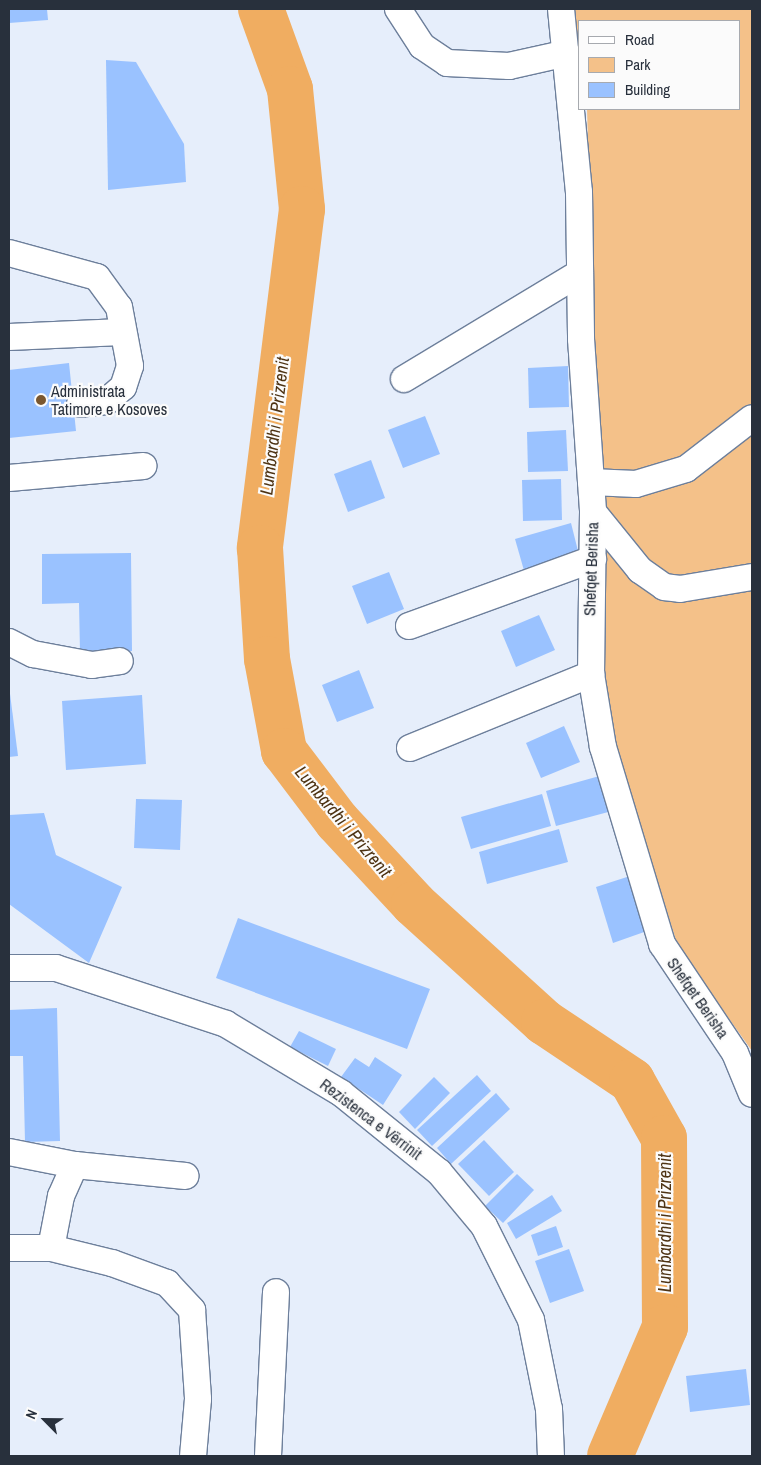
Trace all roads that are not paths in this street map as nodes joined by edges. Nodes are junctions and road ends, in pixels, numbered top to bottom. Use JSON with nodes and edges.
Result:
{"nodes":[{"id":1,"x":398,"y":9,"type":"edge"},
{"id":2,"x":561,"y":9,"type":"edge"},
{"id":3,"x":568,"y":52,"type":"junction"},
{"id":4,"x":9,"y":253,"type":"edge"},
{"id":5,"x":580,"y":273,"type":"junction"},
{"id":6,"x":122,"y":332,"type":"junction"},
{"id":7,"x":9,"y":337,"type":"edge"},
{"id":8,"x":404,"y":379,"type":"dead end"},
{"id":9,"x":80,"y":404,"type":"dead end"},
{"id":10,"x":752,"y":418,"type":"edge"},
{"id":11,"x":143,"y":466,"type":"dead end"},
{"id":12,"x":9,"y":478,"type":"edge"},
{"id":13,"x":591,"y":482,"type":"junction"},
{"id":14,"x":593,"y":512,"type":"junction"},
{"id":15,"x":593,"y":560,"type":"junction"},
{"id":16,"x":752,"y":577,"type":"edge"},
{"id":17,"x":409,"y":626,"type":"dead end"},
{"id":18,"x":9,"y":642,"type":"edge"},
{"id":19,"x":120,"y":661,"type":"dead end"},
{"id":20,"x":591,"y":674,"type":"junction"},
{"id":21,"x":410,"y":748,"type":"dead end"},
{"id":22,"x":9,"y":968,"type":"edge"},
{"id":23,"x":752,"y":1094,"type":"edge"},
{"id":24,"x":9,"y":1152,"type":"edge"},
{"id":25,"x":76,"y":1165,"type":"junction"},
{"id":26,"x":185,"y":1176,"type":"dead end"},
{"id":27,"x":9,"y":1248,"type":"edge"},
{"id":28,"x":51,"y":1248,"type":"junction"},
{"id":29,"x":276,"y":1292,"type":"dead end"},
{"id":30,"x":193,"y":1456,"type":"edge"},
{"id":31,"x":268,"y":1456,"type":"edge"},
{"id":32,"x":551,"y":1456,"type":"edge"}],
"edges":[{"from":1,"to":3,"type":"street"},
{"from":2,"to":3,"type":"street","name":"Shefqet Berisha"},
{"from":3,"to":5,"type":"street","name":"Shefqet Berisha"},
{"from":4,"to":6,"type":"street"},
{"from":5,"to":8,"type":"street"},
{"from":5,"to":13,"type":"street","name":"Shefqet Berisha"},
{"from":6,"to":7,"type":"street"},
{"from":6,"to":9,"type":"street"},
{"from":10,"to":13,"type":"street"},
{"from":11,"to":12,"type":"street"},
{"from":13,"to":14,"type":"street","name":"Shefqet Berisha"},
{"from":14,"to":15,"type":"street","name":"Shefqet Berisha"},
{"from":14,"to":16,"type":"street"},
{"from":15,"to":17,"type":"street"},
{"from":15,"to":20,"type":"street","name":"Shefqet Berisha"},
{"from":18,"to":19,"type":"street"},
{"from":20,"to":21,"type":"street"},
{"from":20,"to":23,"type":"street","name":"Shefqet Berisha"},
{"from":22,"to":32,"type":"street","name":"Rezistenca e Vërrinit"},
{"from":24,"to":25,"type":"street"},
{"from":25,"to":26,"type":"street"},
{"from":25,"to":28,"type":"street"},
{"from":27,"to":28,"type":"street"},
{"from":28,"to":30,"type":"street"},
{"from":29,"to":31,"type":"street"}]}
